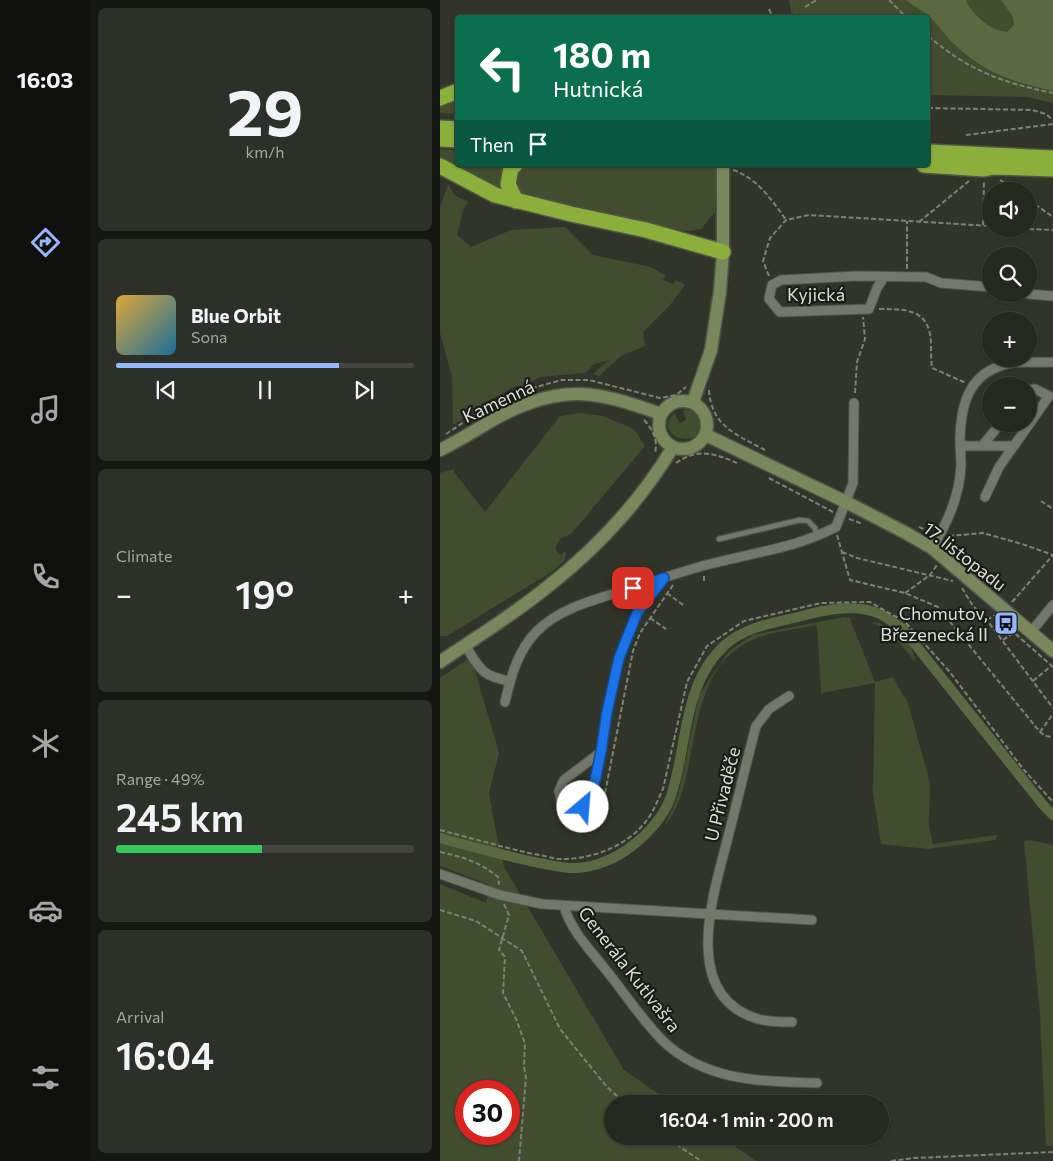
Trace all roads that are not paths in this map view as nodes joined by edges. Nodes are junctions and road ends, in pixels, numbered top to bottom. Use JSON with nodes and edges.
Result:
{"nodes":[{"id":1,"x":455,"y":92,"type":"edge"},
{"id":2,"x":440,"y":98,"type":"edge"},
{"id":3,"x":440,"y":128,"type":"edge"},
{"id":4,"x":455,"y":129,"type":"edge"},
{"id":5,"x":440,"y":139,"type":"edge"},
{"id":6,"x":455,"y":140,"type":"edge"},
{"id":7,"x":930,"y":152,"type":"edge"},
{"id":8,"x":1053,"y":158,"type":"edge"},
{"id":9,"x":930,"y":165,"type":"edge"},
{"id":10,"x":440,"y":166,"type":"edge"},
{"id":11,"x":512,"y":167,"type":"edge"},
{"id":12,"x":723,"y":167,"type":"edge"},
{"id":13,"x":1053,"y":170,"type":"edge"},
{"id":14,"x":516,"y":201,"type":"junction"},
{"id":15,"x":723,"y":252,"type":"junction"},
{"id":16,"x":884,"y":277,"type":"junction"},
{"id":17,"x":982,"y":286,"type":"edge"},
{"id":18,"x":1037,"y":295,"type":"edge"},
{"id":19,"x":1053,"y":296,"type":"edge"},
{"id":20,"x":1053,"y":362,"type":"edge"},
{"id":21,"x":1037,"y":390,"type":"edge"},
{"id":22,"x":1051,"y":394,"type":"edge"},
{"id":23,"x":693,"y":402,"type":"junction"},
{"id":24,"x":854,"y":403,"type":"road end"},
{"id":25,"x":661,"y":414,"type":"junction"},
{"id":26,"x":993,"y":432,"type":"edge"},
{"id":27,"x":706,"y":435,"type":"junction"},
{"id":28,"x":960,"y":446,"type":"junction"},
{"id":29,"x":982,"y":446,"type":"junction"},
{"id":30,"x":1013,"y":446,"type":"junction"},
{"id":31,"x":673,"y":447,"type":"junction"},
{"id":32,"x":440,"y":450,"type":"edge"},
{"id":33,"x":985,"y":497,"type":"dead end"},
{"id":34,"x":846,"y":502,"type":"junction"},
{"id":35,"x":816,"y":537,"type":"junction"},
{"id":36,"x":719,"y":539,"type":"dead end"},
{"id":37,"x":932,"y":554,"type":"junction"},
{"id":38,"x":664,"y":578,"type":"junction"},
{"id":39,"x":1053,"y":605,"type":"edge"},
{"id":40,"x":1030,"y":632,"type":"junction"},
{"id":41,"x":465,"y":645,"type":"junction"},
{"id":42,"x":1053,"y":651,"type":"edge"},
{"id":43,"x":440,"y":662,"type":"edge"},
{"id":44,"x":510,"y":681,"type":"junction"},
{"id":45,"x":789,"y":696,"type":"dead end"},
{"id":46,"x":505,"y":702,"type":"dead end"},
{"id":47,"x":601,"y":752,"type":"junction"},
{"id":48,"x":440,"y":874,"type":"edge"},
{"id":49,"x":564,"y":906,"type":"junction"},
{"id":50,"x":710,"y":914,"type":"junction"},
{"id":51,"x":812,"y":920,"type":"dead end"},
{"id":52,"x":792,"y":1022,"type":"dead end"},
{"id":53,"x":818,"y":1083,"type":"dead end"}],
"edges":[{"from":1,"to":2,"type":"highway"},
{"from":3,"to":4,"type":"highway"},
{"from":5,"to":6,"type":"highway"},
{"from":7,"to":8,"type":"highway"},
{"from":9,"to":13,"type":"highway"},
{"from":10,"to":14,"type":"highway"},
{"from":11,"to":14,"type":"highway"},
{"from":12,"to":15,"type":"street"},
{"from":14,"to":15,"type":"highway"},
{"from":15,"to":23,"type":"street"},
{"from":16,"to":16,"type":"street","name":"Kyjická"},
{"from":16,"to":17,"type":"street","name":"Kyjická"},
{"from":18,"to":19,"type":"street"},
{"from":20,"to":28,"type":"street"},
{"from":21,"to":22,"type":"street"},
{"from":22,"to":30,"type":"street"},
{"from":23,"to":25,"type":"street"},
{"from":23,"to":27,"type":"street"},
{"from":24,"to":34,"type":"street"},
{"from":25,"to":31,"type":"street"},
{"from":25,"to":32,"type":"street","name":"Kamenná"},
{"from":26,"to":29,"type":"street"},
{"from":27,"to":31,"type":"street"},
{"from":27,"to":34,"type":"street","name":"17. listopadu"},
{"from":28,"to":29,"type":"street"},
{"from":28,"to":37,"type":"street"},
{"from":29,"to":30,"type":"street"},
{"from":30,"to":33,"type":"street"},
{"from":31,"to":41,"type":"street"},
{"from":34,"to":35,"type":"street"},
{"from":34,"to":37,"type":"street","name":"17. listopadu"},
{"from":35,"to":36,"type":"lane"},
{"from":35,"to":38,"type":"street"},
{"from":37,"to":40,"type":"street","name":"17. listopadu"},
{"from":38,"to":44,"type":"street"},
{"from":38,"to":47,"type":"street"},
{"from":39,"to":40,"type":"street"},
{"from":40,"to":42,"type":"street","name":"17. listopadu"},
{"from":41,"to":43,"type":"street"},
{"from":41,"to":44,"type":"street"},
{"from":44,"to":46,"type":"street"},
{"from":45,"to":50,"type":"street","name":"U Přivaděče"},
{"from":47,"to":47,"type":"street"},
{"from":48,"to":49,"type":"street"},
{"from":49,"to":50,"type":"street"},
{"from":49,"to":53,"type":"street","name":"Generála Kutlvašra"},
{"from":50,"to":51,"type":"street"},
{"from":50,"to":52,"type":"street","name":"U Přivaděče"}]}
